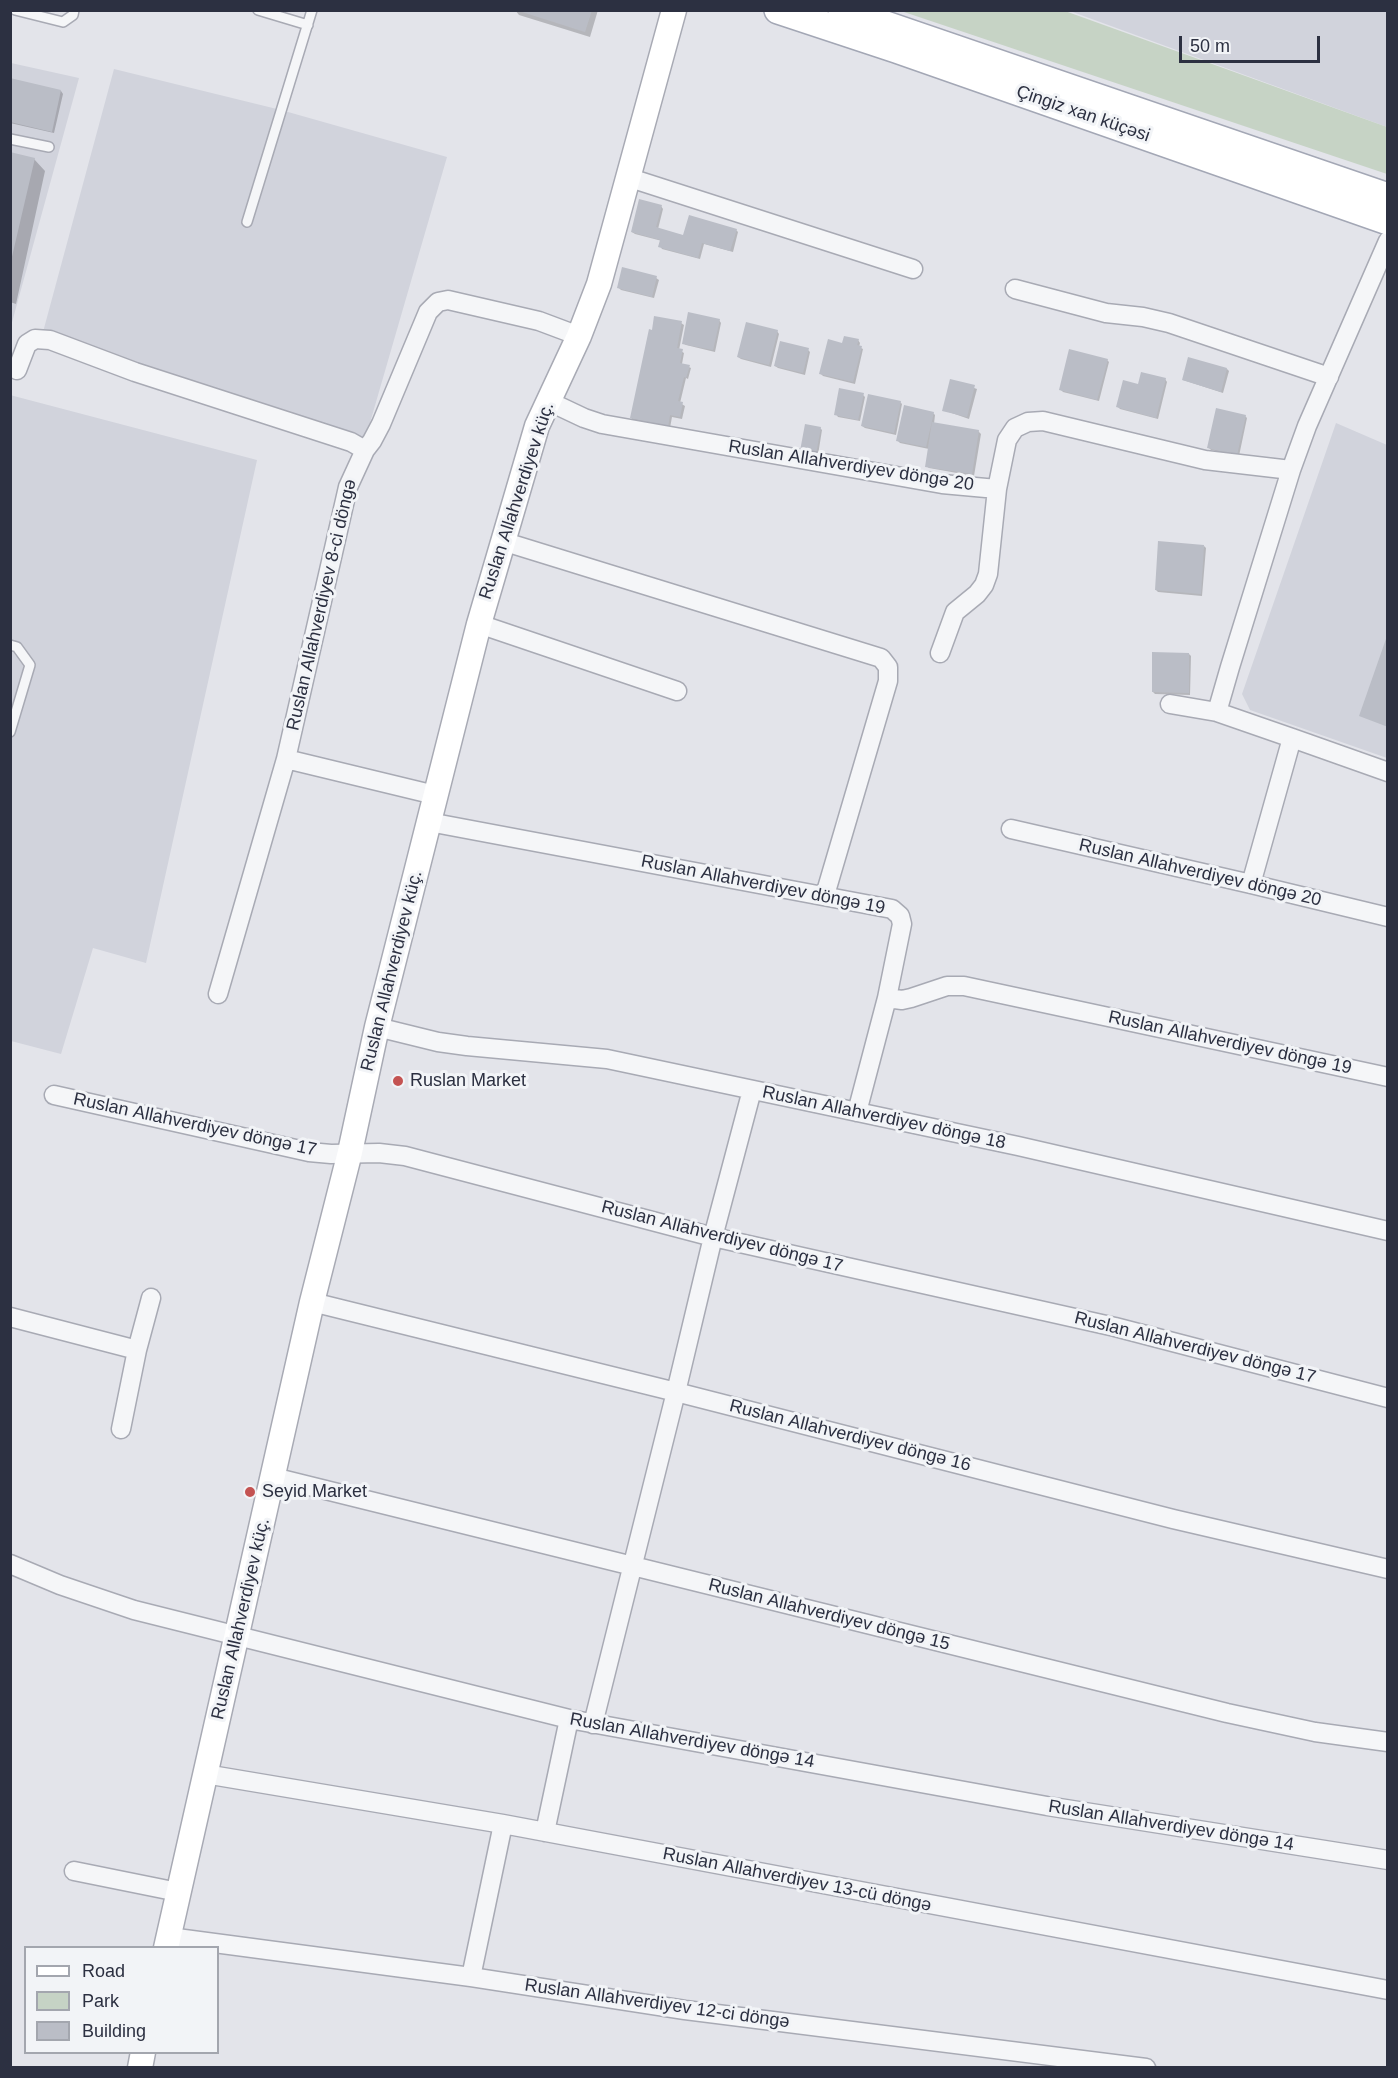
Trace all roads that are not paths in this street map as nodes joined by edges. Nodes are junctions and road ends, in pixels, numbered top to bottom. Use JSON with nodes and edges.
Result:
{"nodes":[{"id":1,"x":15,"y":10,"type":"edge"},
{"id":2,"x":74,"y":10,"type":"edge"},
{"id":3,"x":258,"y":10,"type":"edge"},
{"id":4,"x":312,"y":10,"type":"edge"},
{"id":5,"x":674,"y":10,"type":"edge"},
{"id":6,"x":778,"y":10,"type":"edge"},
{"id":7,"x":842,"y":10,"type":"edge"},
{"id":8,"x":308,"y":25,"type":"junction"},
{"id":9,"x":10,"y":139,"type":"edge"},
{"id":10,"x":49,"y":147,"type":"dead end"},
{"id":11,"x":627,"y":177,"type":"junction"},
{"id":12,"x":1388,"y":197,"type":"edge"},
{"id":13,"x":1388,"y":221,"type":"edge"},
{"id":14,"x":248,"y":222,"type":"dead end"},
{"id":15,"x":1388,"y":241,"type":"edge"},
{"id":16,"x":1384,"y":262,"type":"edge"},
{"id":17,"x":913,"y":269,"type":"dead end"},
{"id":18,"x":1015,"y":289,"type":"dead end"},
{"id":19,"x":579,"y":336,"type":"junction"},
{"id":20,"x":17,"y":370,"type":"dead end"},
{"id":21,"x":1329,"y":377,"type":"junction"},
{"id":22,"x":548,"y":401,"type":"junction"},
{"id":23,"x":365,"y":450,"type":"junction"},
{"id":24,"x":1291,"y":470,"type":"junction"},
{"id":25,"x":997,"y":489,"type":"junction"},
{"id":26,"x":502,"y":541,"type":"junction"},
{"id":27,"x":479,"y":624,"type":"junction"},
{"id":28,"x":10,"y":645,"type":"edge"},
{"id":29,"x":940,"y":653,"type":"dead end"},
{"id":30,"x":677,"y":691,"type":"dead end"},
{"id":31,"x":1170,"y":704,"type":"dead end"},
{"id":32,"x":1217,"y":712,"type":"junction"},
{"id":33,"x":10,"y":732,"type":"edge"},
{"id":34,"x":1292,"y":738,"type":"junction"},
{"id":35,"x":286,"y":759,"type":"junction"},
{"id":36,"x":1388,"y":772,"type":"edge"},
{"id":37,"x":435,"y":795,"type":"junction"},
{"id":38,"x":429,"y":822,"type":"junction"},
{"id":39,"x":1011,"y":829,"type":"dead end"},
{"id":40,"x":1251,"y":884,"type":"junction"},
{"id":41,"x":825,"y":896,"type":"junction"},
{"id":42,"x":1388,"y":917,"type":"edge"},
{"id":43,"x":218,"y":994,"type":"dead end"},
{"id":44,"x":888,"y":998,"type":"junction"},
{"id":45,"x":377,"y":1027,"type":"junction"},
{"id":46,"x":1388,"y":1077,"type":"edge"},
{"id":47,"x":752,"y":1090,"type":"junction"},
{"id":48,"x":54,"y":1095,"type":"dead end"},
{"id":49,"x":857,"y":1112,"type":"junction"},
{"id":50,"x":350,"y":1152,"type":"junction"},
{"id":51,"x":1388,"y":1231,"type":"edge"},
{"id":52,"x":713,"y":1237,"type":"junction"},
{"id":53,"x":151,"y":1298,"type":"dead end"},
{"id":54,"x":312,"y":1302,"type":"junction"},
{"id":55,"x":10,"y":1317,"type":"edge"},
{"id":56,"x":137,"y":1350,"type":"junction"},
{"id":57,"x":676,"y":1392,"type":"junction"},
{"id":58,"x":1388,"y":1398,"type":"edge"},
{"id":59,"x":121,"y":1429,"type":"dead end"},
{"id":60,"x":273,"y":1477,"type":"junction"},
{"id":61,"x":10,"y":1564,"type":"edge"},
{"id":62,"x":631,"y":1566,"type":"junction"},
{"id":63,"x":1388,"y":1569,"type":"edge"},
{"id":64,"x":237,"y":1636,"type":"junction"},
{"id":65,"x":569,"y":1719,"type":"junction"},
{"id":66,"x":593,"y":1724,"type":"junction"},
{"id":67,"x":1388,"y":1742,"type":"edge"},
{"id":68,"x":205,"y":1774,"type":"junction"},
{"id":69,"x":503,"y":1824,"type":"junction"},
{"id":70,"x":545,"y":1833,"type":"junction"},
{"id":71,"x":1388,"y":1860,"type":"edge"},
{"id":72,"x":74,"y":1871,"type":"dead end"},
{"id":73,"x":178,"y":1892,"type":"junction"},
{"id":74,"x":168,"y":1942,"type":"edge"},
{"id":75,"x":203,"y":1946,"type":"edge"},
{"id":76,"x":219,"y":1948,"type":"edge"},
{"id":77,"x":471,"y":1977,"type":"junction"},
{"id":78,"x":1388,"y":1990,"type":"edge"},
{"id":79,"x":1146,"y":2067,"type":"edge"}],
"edges":[{"from":1,"to":2,"type":"lane"},
{"from":3,"to":8,"type":"lane"},
{"from":4,"to":8,"type":"lane"},
{"from":5,"to":11,"type":"street","name":"Ruslan Allahverdiyev küç."},
{"from":6,"to":13,"type":"main road","name":"Çingiz xan küçəsi"},
{"from":7,"to":12,"type":"main road","name":"Çingiz xan küçəsi"},
{"from":8,"to":14,"type":"lane"},
{"from":9,"to":10,"type":"lane"},
{"from":11,"to":17,"type":"street"},
{"from":11,"to":19,"type":"street","name":"Ruslan Allahverdiyev küç."},
{"from":15,"to":16,"type":"street"},
{"from":16,"to":21,"type":"street"},
{"from":18,"to":21,"type":"street"},
{"from":19,"to":22,"type":"street","name":"Ruslan Allahverdiyev küç."},
{"from":19,"to":23,"type":"street","name":"Ruslan Allahverdiyev 8-ci döngə"},
{"from":20,"to":23,"type":"street"},
{"from":21,"to":24,"type":"street"},
{"from":22,"to":25,"type":"street","name":"Ruslan Allahverdiyev döngə 20"},
{"from":22,"to":26,"type":"street","name":"Ruslan Allahverdiyev küç."},
{"from":23,"to":35,"type":"street","name":"Ruslan Allahverdiyev 8-ci döngə"},
{"from":24,"to":25,"type":"street","name":"Ruslan Allahverdiyev döngə 20"},
{"from":24,"to":32,"type":"street"},
{"from":25,"to":29,"type":"street"},
{"from":26,"to":27,"type":"street","name":"Ruslan Allahverdiyev küç."},
{"from":26,"to":41,"type":"street"},
{"from":27,"to":30,"type":"street"},
{"from":27,"to":37,"type":"street","name":"Ruslan Allahverdiyev küç."},
{"from":28,"to":33,"type":"lane"},
{"from":31,"to":32,"type":"street"},
{"from":32,"to":34,"type":"street"},
{"from":34,"to":36,"type":"street"},
{"from":34,"to":40,"type":"street"},
{"from":35,"to":37,"type":"street"},
{"from":35,"to":43,"type":"street","name":"Ruslan Allahverdiyev 8-ci döngə"},
{"from":37,"to":38,"type":"street","name":"Ruslan Allahverdiyev küç."},
{"from":38,"to":41,"type":"street","name":"Ruslan Allahverdiyev döngə 19"},
{"from":38,"to":45,"type":"street","name":"Ruslan Allahverdiyev küç."},
{"from":39,"to":40,"type":"street","name":"Ruslan Allahverdiyev döngə 20"},
{"from":40,"to":42,"type":"street","name":"Ruslan Allahverdiyev döngə 20"},
{"from":41,"to":44,"type":"street","name":"Ruslan Allahverdiyev döngə 19"},
{"from":44,"to":46,"type":"street","name":"Ruslan Allahverdiyev döngə 19"},
{"from":44,"to":49,"type":"street"},
{"from":45,"to":47,"type":"street","name":"Ruslan Allahverdiyev döngə 18"},
{"from":45,"to":50,"type":"street","name":"Ruslan Allahverdiyev küç."},
{"from":47,"to":49,"type":"street","name":"Ruslan Allahverdiyev döngə 18"},
{"from":47,"to":52,"type":"street"},
{"from":48,"to":50,"type":"street","name":"Ruslan Allahverdiyev döngə 17"},
{"from":49,"to":51,"type":"street","name":"Ruslan Allahverdiyev döngə 18"},
{"from":50,"to":52,"type":"street","name":"Ruslan Allahverdiyev döngə 17"},
{"from":50,"to":54,"type":"street","name":"Ruslan Allahverdiyev küç."},
{"from":52,"to":57,"type":"street"},
{"from":52,"to":58,"type":"street","name":"Ruslan Allahverdiyev döngə 17"},
{"from":53,"to":56,"type":"street"},
{"from":54,"to":57,"type":"street","name":"Ruslan Allahverdiyev döngə 16"},
{"from":54,"to":60,"type":"street","name":"Ruslan Allahverdiyev küç."},
{"from":55,"to":56,"type":"street"},
{"from":56,"to":59,"type":"street"},
{"from":57,"to":62,"type":"street"},
{"from":57,"to":63,"type":"street","name":"Ruslan Allahverdiyev döngə 16"},
{"from":60,"to":62,"type":"street","name":"Ruslan Allahverdiyev döngə 15"},
{"from":60,"to":64,"type":"street","name":"Ruslan Allahverdiyev küç."},
{"from":61,"to":64,"type":"street","name":"Ruslan Allahverdiyev döngə 14"},
{"from":62,"to":66,"type":"street"},
{"from":62,"to":67,"type":"street","name":"Ruslan Allahverdiyev döngə 15"},
{"from":64,"to":65,"type":"street","name":"Ruslan Allahverdiyev döngə 14"},
{"from":64,"to":68,"type":"street","name":"Ruslan Allahverdiyev küç."},
{"from":65,"to":66,"type":"street","name":"Ruslan Allahverdiyev döngə 14"},
{"from":65,"to":70,"type":"street"},
{"from":66,"to":71,"type":"street","name":"Ruslan Allahverdiyev döngə 14"},
{"from":68,"to":69,"type":"street","name":"Ruslan Allahverdiyev 13-cü döngə"},
{"from":68,"to":73,"type":"street","name":"Ruslan Allahverdiyev küç."},
{"from":69,"to":70,"type":"street","name":"Ruslan Allahverdiyev 13-cü döngə"},
{"from":69,"to":77,"type":"street"},
{"from":70,"to":78,"type":"street","name":"Ruslan Allahverdiyev 13-cü döngə"},
{"from":72,"to":73,"type":"street"},
{"from":73,"to":74,"type":"street","name":"Ruslan Allahverdiyev küç."},
{"from":74,"to":75,"type":"street","name":"Ruslan Allahverdiyev 12-ci döngə"},
{"from":76,"to":77,"type":"street","name":"Ruslan Allahverdiyev 12-ci döngə"},
{"from":77,"to":79,"type":"street","name":"Ruslan Allahverdiyev 12-ci döngə"}]}
